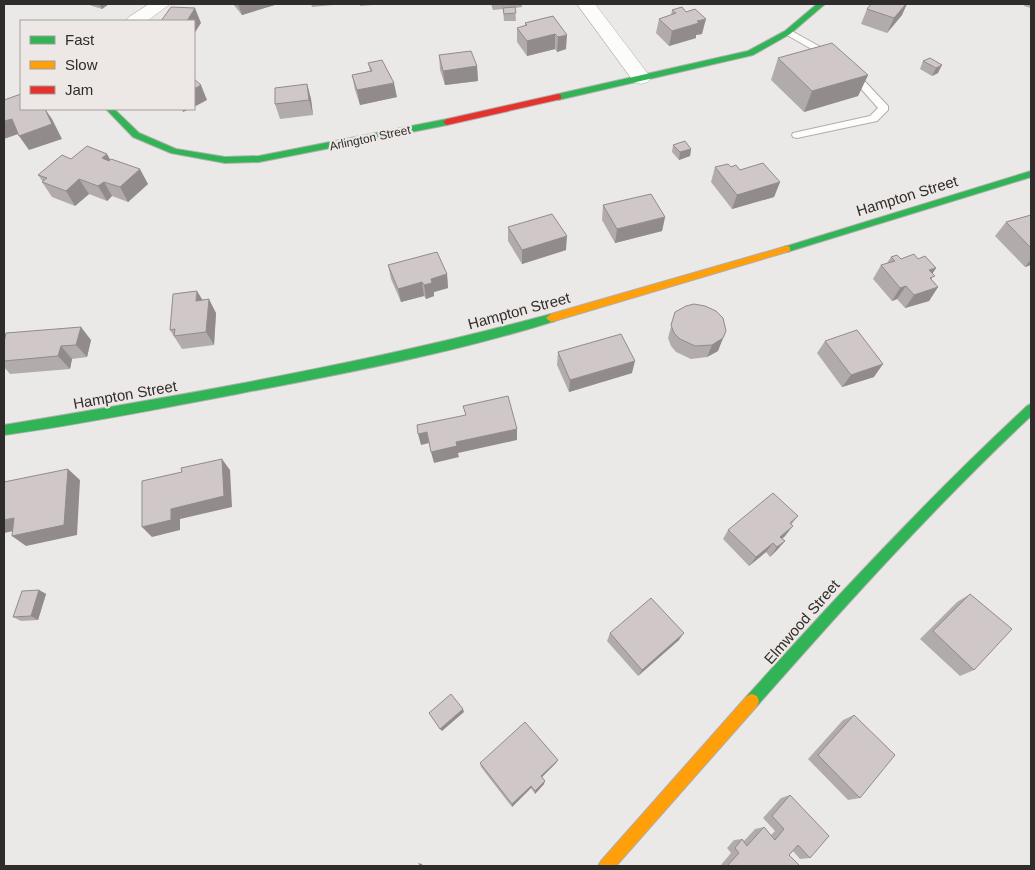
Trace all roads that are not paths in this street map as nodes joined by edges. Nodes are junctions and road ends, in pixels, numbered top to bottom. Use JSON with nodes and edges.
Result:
{"nodes":[{"id":1,"x":161,"y":4,"type":"edge"},
{"id":2,"x":586,"y":4,"type":"edge"},
{"id":3,"x":821,"y":4,"type":"edge"},
{"id":4,"x":137,"y":20,"type":"edge"},
{"id":5,"x":790,"y":33,"type":"junction"},
{"id":6,"x":641,"y":78,"type":"junction"},
{"id":7,"x":111,"y":110,"type":"edge"},
{"id":8,"x":797,"y":135,"type":"dead end"},
{"id":9,"x":1031,"y":174,"type":"edge"},
{"id":10,"x":1026,"y":419,"type":"edge"},
{"id":11,"x":4,"y":430,"type":"edge"},
{"id":12,"x":606,"y":866,"type":"edge"}],
"edges":[{"from":1,"to":4,"type":"street"},
{"from":2,"to":6,"type":"street"},
{"from":3,"to":5,"type":"street","name":"Arlington Street"},
{"from":5,"to":6,"type":"street","name":"Arlington Street"},
{"from":5,"to":8,"type":"lane"},
{"from":6,"to":7,"type":"street","name":"Arlington Street"},
{"from":9,"to":11,"type":"street","name":"Hampton Street"},
{"from":10,"to":12,"type":"street","name":"Elmwood Street"}]}
